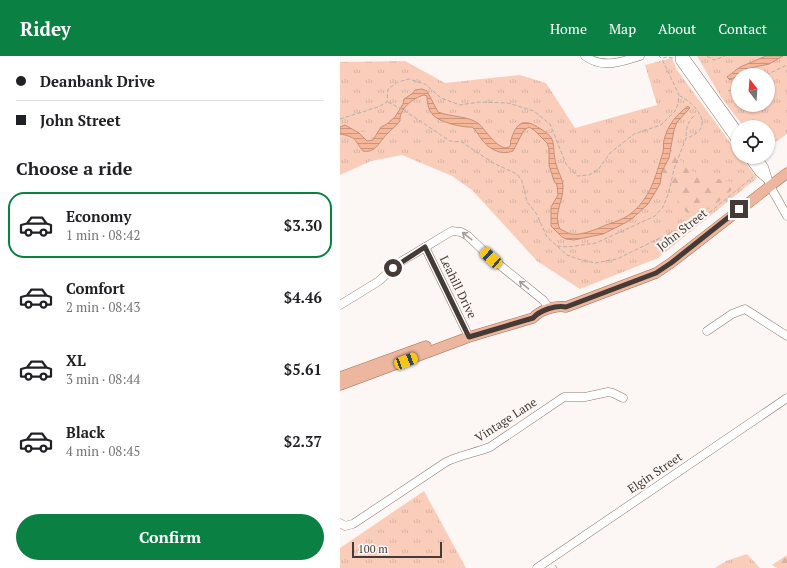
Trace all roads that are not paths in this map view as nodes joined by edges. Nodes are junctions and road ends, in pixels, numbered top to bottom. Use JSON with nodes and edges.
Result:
{"nodes":[{"id":1,"x":585,"y":56,"type":"edge"},
{"id":2,"x":640,"y":56,"type":"edge"},
{"id":3,"x":684,"y":56,"type":"edge"},
{"id":4,"x":677,"y":57,"type":"edge"},
{"id":5,"x":731,"y":121,"type":"edge"},
{"id":6,"x":731,"y":133,"type":"edge"},
{"id":7,"x":753,"y":164,"type":"edge"},
{"id":8,"x":762,"y":164,"type":"edge"},
{"id":9,"x":787,"y":165,"type":"edge"},
{"id":10,"x":787,"y":173,"type":"edge"},
{"id":11,"x":768,"y":183,"type":"junction"},
{"id":12,"x":787,"y":216,"type":"edge"},
{"id":13,"x":425,"y":247,"type":"junction"},
{"id":14,"x":340,"y":305,"type":"edge"},
{"id":15,"x":550,"y":309,"type":"junction"},
{"id":16,"x":707,"y":331,"type":"dead end"},
{"id":17,"x":468,"y":335,"type":"junction"},
{"id":18,"x":787,"y":336,"type":"edge"},
{"id":19,"x":340,"y":377,"type":"edge"},
{"id":20,"x":340,"y":386,"type":"edge"},
{"id":21,"x":623,"y":398,"type":"dead end"},
{"id":22,"x":787,"y":398,"type":"edge"},
{"id":23,"x":342,"y":524,"type":"edge"},
{"id":24,"x":537,"y":568,"type":"edge"}],
"edges":[{"from":1,"to":2,"type":"street"},
{"from":3,"to":5,"type":"street"},
{"from":4,"to":6,"type":"street"},
{"from":7,"to":11,"type":"street"},
{"from":8,"to":11,"type":"street"},
{"from":9,"to":11,"type":"main road","name":"John Street"},
{"from":10,"to":11,"type":"main road","name":"John Street"},
{"from":11,"to":12,"type":"street"},
{"from":11,"to":15,"type":"main road","name":"John Street"},
{"from":13,"to":14,"type":"street"},
{"from":15,"to":13,"type":"street","one_way":true},
{"from":13,"to":17,"type":"street","name":"Leahill Drive"},
{"from":15,"to":17,"type":"main road","name":"John Street"},
{"from":16,"to":18,"type":"street"},
{"from":17,"to":19,"type":"main road","name":"John Street"},
{"from":17,"to":20,"type":"main road","name":"John Street"},
{"from":21,"to":23,"type":"street","name":"Vintage Lane"},
{"from":22,"to":24,"type":"street","name":"Elgin Street"}]}
